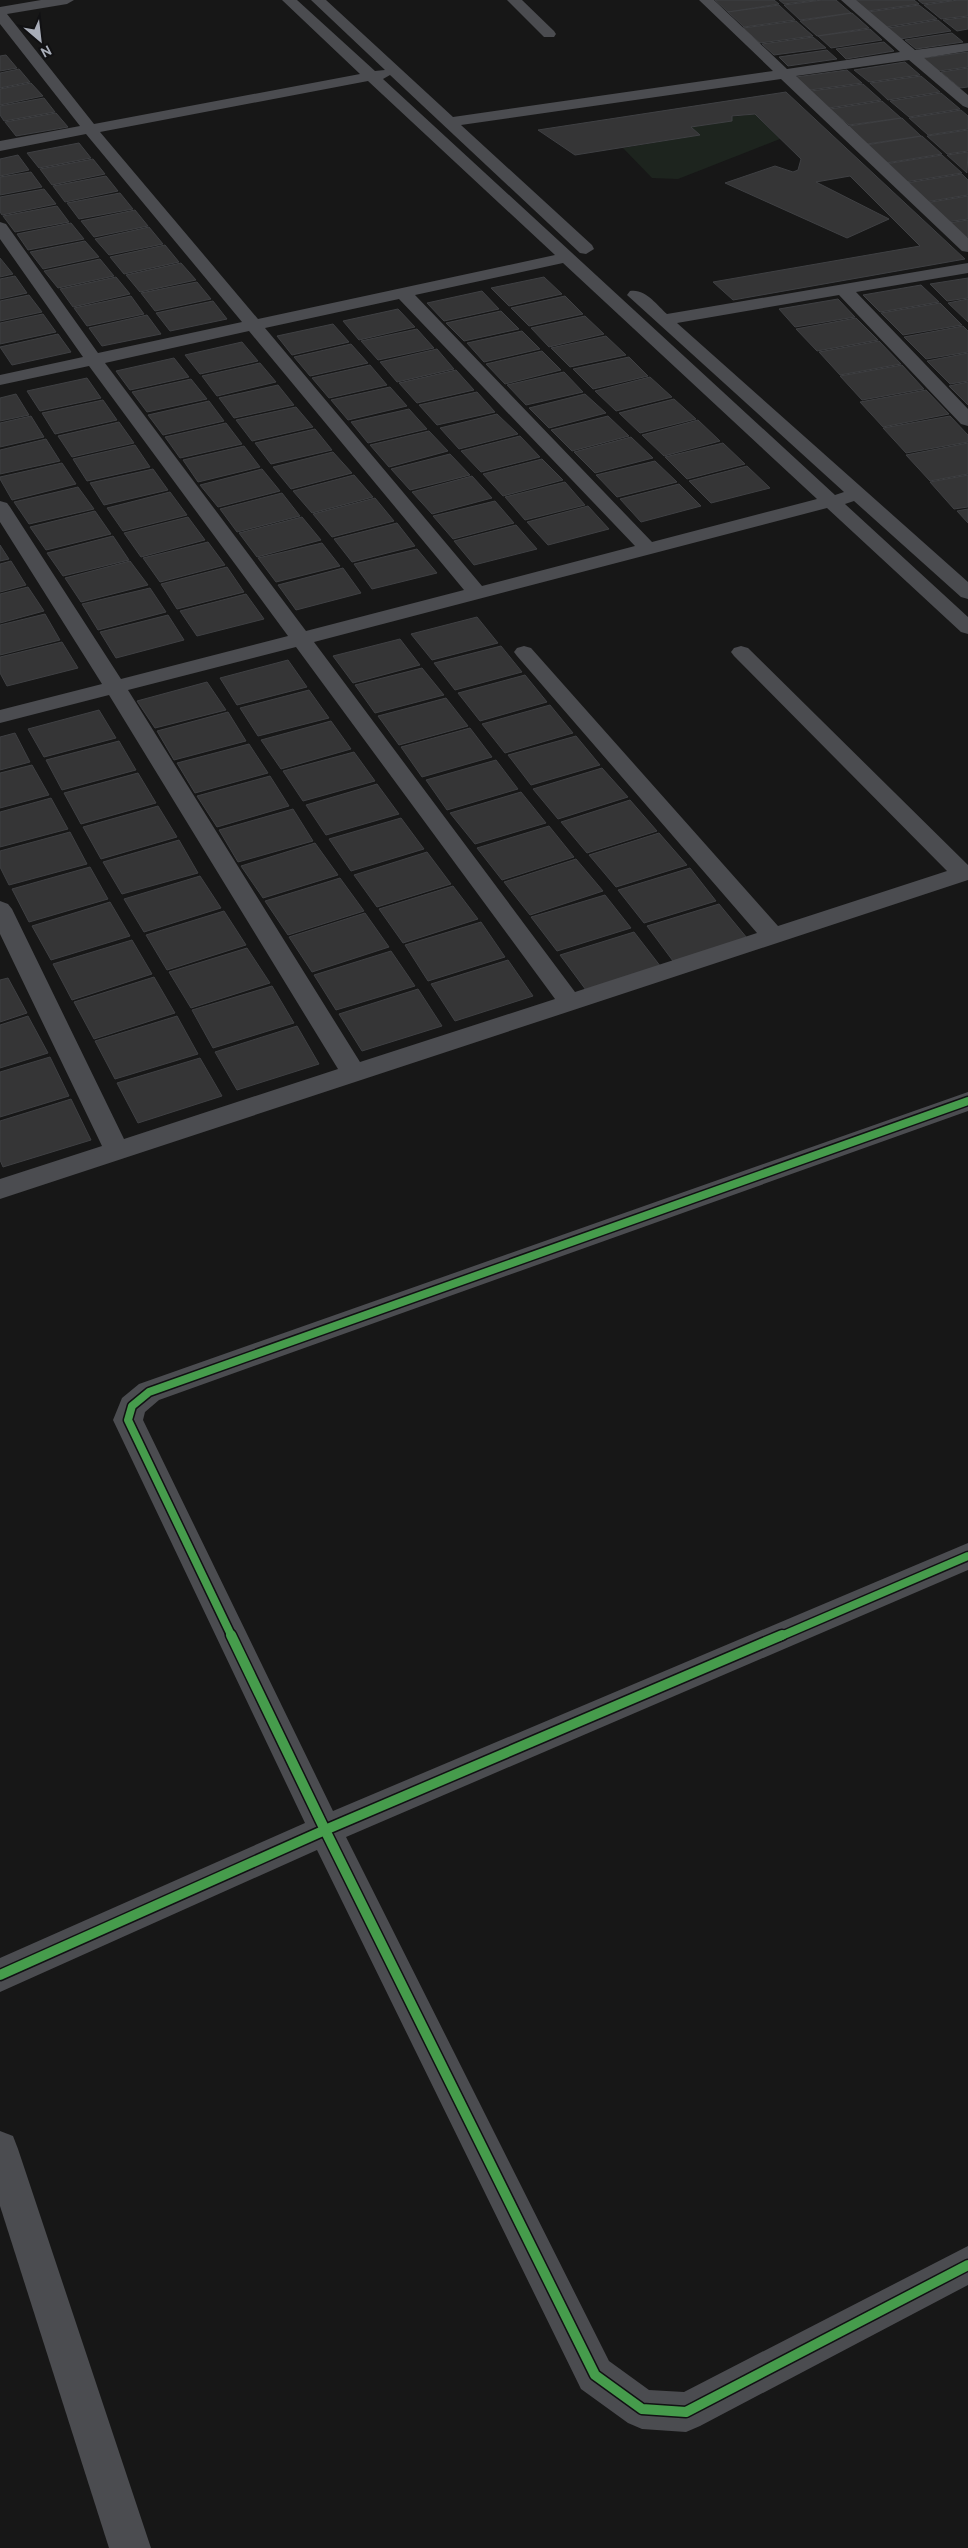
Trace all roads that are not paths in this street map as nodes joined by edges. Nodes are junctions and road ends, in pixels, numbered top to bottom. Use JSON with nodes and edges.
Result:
{"nodes":[{"id":1,"x":67,"y":0,"type":"edge"},
{"id":2,"x":289,"y":0,"type":"edge"},
{"id":3,"x":318,"y":0,"type":"edge"},
{"id":4,"x":514,"y":0,"type":"edge"},
{"id":5,"x":706,"y":0,"type":"edge"},
{"id":6,"x":848,"y":0,"type":"edge"},
{"id":7,"x":0,"y":10,"type":"edge"},
{"id":8,"x":0,"y":15,"type":"edge"},
{"id":9,"x":549,"y":34,"type":"dead end"},
{"id":10,"x":968,"y":47,"type":"edge"},
{"id":11,"x":913,"y":55,"type":"junction"},
{"id":12,"x":396,"y":72,"type":"junction"},
{"id":13,"x":785,"y":74,"type":"junction"},
{"id":14,"x":370,"y":76,"type":"junction"},
{"id":15,"x":968,"y":103,"type":"edge"},
{"id":16,"x":450,"y":122,"type":"junction"},
{"id":17,"x":90,"y":129,"type":"junction"},
{"id":18,"x":0,"y":146,"type":"edge"},
{"id":19,"x":0,"y":227,"type":"edge"},
{"id":20,"x":968,"y":247,"type":"edge"},
{"id":21,"x":567,"y":257,"type":"junction"},
{"id":22,"x":597,"y":258,"type":"dead end"},
{"id":23,"x":968,"y":268,"type":"edge"},
{"id":24,"x":626,"y":286,"type":"dead end"},
{"id":25,"x":842,"y":288,"type":"junction"},
{"id":26,"x":402,"y":292,"type":"junction"},
{"id":27,"x":662,"y":320,"type":"junction"},
{"id":28,"x":253,"y":325,"type":"junction"},
{"id":29,"x":94,"y":360,"type":"junction"},
{"id":30,"x":0,"y":380,"type":"edge"},
{"id":31,"x":968,"y":420,"type":"edge"},
{"id":32,"x":860,"y":494,"type":"junction"},
{"id":33,"x":830,"y":502,"type":"junction"},
{"id":34,"x":0,"y":506,"type":"edge"},
{"id":35,"x":648,"y":549,"type":"junction"},
{"id":36,"x":958,"y":573,"type":"edge"},
{"id":37,"x":968,"y":592,"type":"edge"},
{"id":38,"x":477,"y":593,"type":"junction"},
{"id":39,"x":968,"y":628,"type":"edge"},
{"id":40,"x":300,"y":639,"type":"junction"},
{"id":41,"x":524,"y":652,"type":"dead end"},
{"id":42,"x":741,"y":652,"type":"dead end"},
{"id":43,"x":115,"y":687,"type":"junction"},
{"id":44,"x":0,"y":717,"type":"edge"},
{"id":45,"x":966,"y":873,"type":"edge"},
{"id":46,"x":0,"y":909,"type":"edge"},
{"id":47,"x":773,"y":936,"type":"junction"},
{"id":48,"x":570,"y":1002,"type":"junction"},
{"id":49,"x":352,"y":1072,"type":"junction"},
{"id":50,"x":968,"y":1101,"type":"edge"},
{"id":51,"x":117,"y":1150,"type":"junction"},
{"id":52,"x":0,"y":1189,"type":"edge"},
{"id":53,"x":968,"y":1556,"type":"edge"},
{"id":54,"x":325,"y":1830,"type":"junction"},
{"id":55,"x":0,"y":1975,"type":"edge"},
{"id":56,"x":0,"y":2149,"type":"edge"},
{"id":57,"x":968,"y":2265,"type":"edge"},
{"id":58,"x":130,"y":2548,"type":"edge"}],
"edges":[{"from":1,"to":7,"type":"street"},
{"from":2,"to":14,"type":"street"},
{"from":3,"to":12,"type":"street"},
{"from":4,"to":9,"type":"street"},
{"from":5,"to":13,"type":"street"},
{"from":6,"to":11,"type":"street"},
{"from":8,"to":17,"type":"street"},
{"from":10,"to":11,"type":"street"},
{"from":11,"to":13,"type":"street"},
{"from":11,"to":15,"type":"street"},
{"from":12,"to":14,"type":"street"},
{"from":12,"to":16,"type":"street"},
{"from":13,"to":16,"type":"street"},
{"from":13,"to":20,"type":"street"},
{"from":14,"to":17,"type":"street"},
{"from":14,"to":21,"type":"street"},
{"from":16,"to":22,"type":"street"},
{"from":17,"to":18,"type":"street"},
{"from":17,"to":28,"type":"street"},
{"from":19,"to":29,"type":"street"},
{"from":21,"to":26,"type":"street"},
{"from":21,"to":33,"type":"street"},
{"from":23,"to":25,"type":"street"},
{"from":24,"to":27,"type":"street"},
{"from":25,"to":27,"type":"street"},
{"from":25,"to":31,"type":"street"},
{"from":26,"to":28,"type":"street"},
{"from":26,"to":35,"type":"street"},
{"from":27,"to":32,"type":"street"},
{"from":28,"to":29,"type":"street"},
{"from":28,"to":38,"type":"street"},
{"from":29,"to":30,"type":"street"},
{"from":29,"to":40,"type":"street"},
{"from":32,"to":33,"type":"street"},
{"from":32,"to":36,"type":"street"},
{"from":33,"to":35,"type":"street"},
{"from":33,"to":39,"type":"street"},
{"from":34,"to":43,"type":"street"},
{"from":35,"to":38,"type":"street"},
{"from":36,"to":37,"type":"street"},
{"from":38,"to":40,"type":"street"},
{"from":40,"to":43,"type":"street"},
{"from":40,"to":48,"type":"street"},
{"from":41,"to":47,"type":"street"},
{"from":42,"to":45,"type":"street"},
{"from":43,"to":44,"type":"street"},
{"from":43,"to":49,"type":"street"},
{"from":45,"to":47,"type":"street"},
{"from":46,"to":51,"type":"street"},
{"from":47,"to":48,"type":"street"},
{"from":48,"to":49,"type":"street"},
{"from":49,"to":51,"type":"street"},
{"from":50,"to":54,"type":"street"},
{"from":51,"to":52,"type":"street"},
{"from":53,"to":54,"type":"street"},
{"from":54,"to":55,"type":"street"},
{"from":54,"to":57,"type":"street"},
{"from":56,"to":58,"type":"street"}]}
